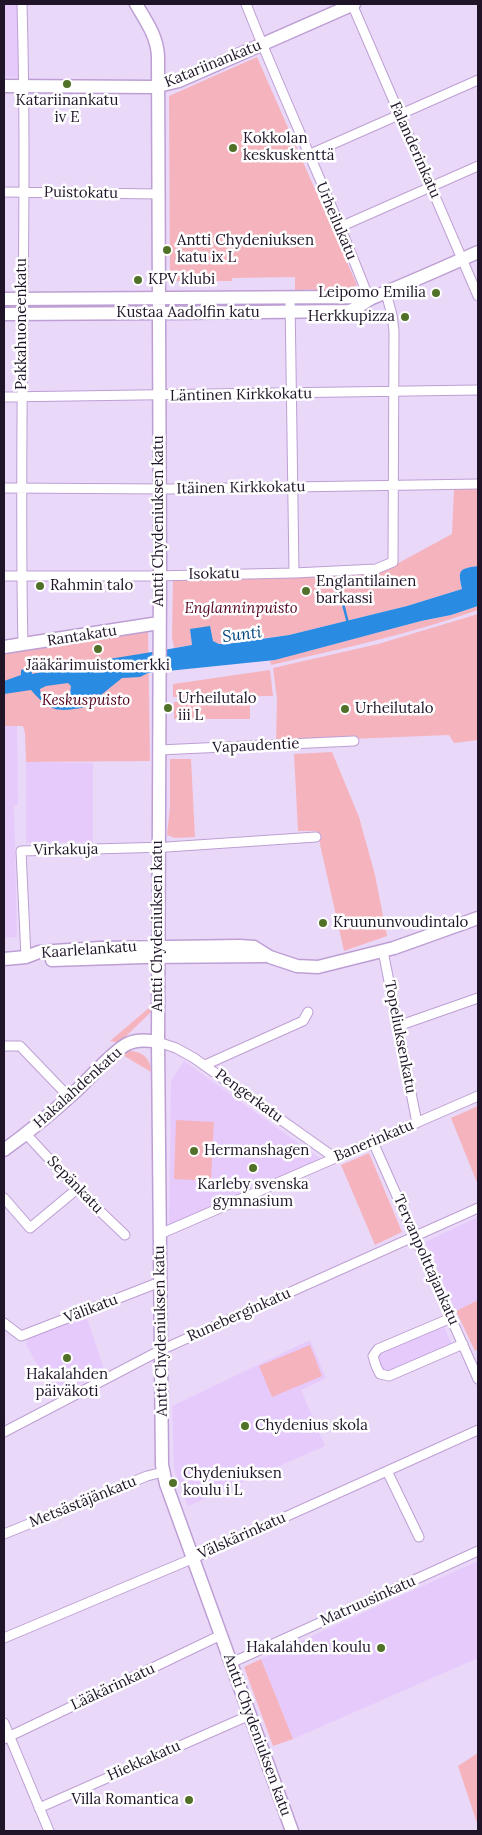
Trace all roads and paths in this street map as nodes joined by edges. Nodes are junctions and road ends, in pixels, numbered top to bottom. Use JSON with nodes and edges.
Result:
{"nodes":[{"id":1,"x":22,"y":4,"type":"edge"},
{"id":2,"x":136,"y":4,"type":"edge"},
{"id":3,"x":246,"y":4,"type":"edge"},
{"id":4,"x":353,"y":4,"type":"edge"},
{"id":5,"x":262,"y":44,"type":"junction"},
{"id":6,"x":478,"y":80,"type":"edge"},
{"id":7,"x":4,"y":86,"type":"edge"},
{"id":8,"x":24,"y":86,"type":"junction"},
{"id":9,"x":158,"y":86,"type":"junction"},
{"id":10,"x":400,"y":114,"type":"junction"},
{"id":11,"x":308,"y":155,"type":"junction"},
{"id":12,"x":478,"y":166,"type":"edge"},
{"id":13,"x":431,"y":186,"type":"junction"},
{"id":14,"x":4,"y":192,"type":"edge"},
{"id":15,"x":23,"y":192,"type":"junction"},
{"id":16,"x":159,"y":194,"type":"junction"},
{"id":17,"x":340,"y":227,"type":"junction"},
{"id":18,"x":478,"y":252,"type":"edge"},
{"id":19,"x":463,"y":259,"type":"junction"},
{"id":20,"x":386,"y":293,"type":"junction"},
{"id":21,"x":478,"y":296,"type":"edge"},
{"id":22,"x":290,"y":298,"type":"junction"},
{"id":23,"x":4,"y":299,"type":"edge"},
{"id":24,"x":22,"y":299,"type":"junction"},
{"id":25,"x":158,"y":299,"type":"junction"},
{"id":26,"x":369,"y":299,"type":"junction"},
{"id":27,"x":291,"y":312,"type":"junction"},
{"id":28,"x":4,"y":314,"type":"edge"},
{"id":29,"x":22,"y":314,"type":"junction"},
{"id":30,"x":158,"y":314,"type":"junction"},
{"id":31,"x":478,"y":390,"type":"edge"},
{"id":32,"x":392,"y":392,"type":"junction"},
{"id":33,"x":292,"y":394,"type":"junction"},
{"id":34,"x":158,"y":396,"type":"junction"},
{"id":35,"x":4,"y":397,"type":"edge"},
{"id":36,"x":23,"y":397,"type":"junction"},
{"id":37,"x":478,"y":484,"type":"edge"},
{"id":38,"x":392,"y":486,"type":"junction"},
{"id":39,"x":4,"y":488,"type":"edge"},
{"id":40,"x":23,"y":488,"type":"junction"},
{"id":41,"x":293,"y":488,"type":"junction"},
{"id":42,"x":158,"y":489,"type":"junction"},
{"id":43,"x":294,"y":573,"type":"junction"},
{"id":44,"x":22,"y":575,"type":"junction"},
{"id":45,"x":160,"y":575,"type":"junction"},
{"id":46,"x":4,"y":576,"type":"edge"},
{"id":47,"x":159,"y":623,"type":"junction"},
{"id":48,"x":24,"y":645,"type":"junction"},
{"id":49,"x":4,"y":647,"type":"edge"},
{"id":50,"x":354,"y":741,"type":"dead end"},
{"id":51,"x":159,"y":750,"type":"junction"},
{"id":52,"x":316,"y":837,"type":"dead end"},
{"id":53,"x":158,"y":847,"type":"junction"},
{"id":54,"x":478,"y":918,"type":"edge"},
{"id":55,"x":158,"y":951,"type":"junction"},
{"id":56,"x":383,"y":951,"type":"junction"},
{"id":57,"x":26,"y":957,"type":"junction"},
{"id":58,"x":4,"y":959,"type":"edge"},
{"id":59,"x":478,"y":998,"type":"edge"},
{"id":60,"x":308,"y":1012,"type":"dead end"},
{"id":61,"x":398,"y":1026,"type":"junction"},
{"id":62,"x":158,"y":1042,"type":"junction"},
{"id":63,"x":4,"y":1046,"type":"edge"},
{"id":64,"x":205,"y":1065,"type":"junction"},
{"id":65,"x":478,"y":1096,"type":"edge"},
{"id":66,"x":69,"y":1097,"type":"junction"},
{"id":67,"x":417,"y":1123,"type":"junction"},
{"id":68,"x":26,"y":1134,"type":"junction"},
{"id":69,"x":373,"y":1142,"type":"junction"},
{"id":70,"x":4,"y":1150,"type":"edge"},
{"id":71,"x":335,"y":1158,"type":"junction"},
{"id":72,"x":77,"y":1189,"type":"junction"},
{"id":73,"x":4,"y":1198,"type":"edge"},
{"id":74,"x":478,"y":1208,"type":"edge"},
{"id":75,"x":160,"y":1234,"type":"junction"},
{"id":76,"x":125,"y":1235,"type":"dead end"},
{"id":77,"x":415,"y":1236,"type":"junction"},
{"id":78,"x":160,"y":1282,"type":"junction"},
{"id":79,"x":451,"y":1318,"type":"junction"},
{"id":80,"x":4,"y":1323,"type":"edge"},
{"id":81,"x":462,"y":1344,"type":"junction"},
{"id":82,"x":161,"y":1350,"type":"junction"},
{"id":83,"x":478,"y":1379,"type":"edge"},
{"id":84,"x":478,"y":1430,"type":"edge"},
{"id":85,"x":4,"y":1432,"type":"edge"},
{"id":86,"x":387,"y":1471,"type":"junction"},
{"id":87,"x":163,"y":1472,"type":"junction"},
{"id":88,"x":4,"y":1534,"type":"edge"},
{"id":89,"x":419,"y":1537,"type":"dead end"},
{"id":90,"x":478,"y":1551,"type":"edge"},
{"id":91,"x":194,"y":1558,"type":"junction"},
{"id":92,"x":221,"y":1635,"type":"junction"},
{"id":93,"x":4,"y":1638,"type":"edge"},
{"id":94,"x":231,"y":1664,"type":"junction"},
{"id":95,"x":250,"y":1715,"type":"junction"},
{"id":96,"x":4,"y":1723,"type":"edge"},
{"id":97,"x":6,"y":1738,"type":"edge"},
{"id":98,"x":39,"y":1808,"type":"junction"},
{"id":99,"x":49,"y":1831,"type":"edge"},
{"id":100,"x":292,"y":1831,"type":"edge"}],
"edges":[{"from":1,"to":8,"type":"street","name":"Pakkahuoneenkatu"},
{"from":2,"to":9,"type":"main road","name":"Antti Chydeniuksen katu"},
{"from":3,"to":5,"type":"street","name":"Urheilukatu"},
{"from":4,"to":5,"type":"main road","name":"Katariinankatu"},
{"from":4,"to":10,"type":"street","name":"Falanderinkatu"},
{"from":5,"to":9,"type":"main road","name":"Katariinankatu"},
{"from":5,"to":11,"type":"street","name":"Urheilukatu"},
{"from":6,"to":10,"type":"street"},
{"from":7,"to":8,"type":"main road","name":"Katariinankatu"},
{"from":8,"to":9,"type":"main road","name":"Katariinankatu"},
{"from":8,"to":15,"type":"street","name":"Pakkahuoneenkatu"},
{"from":9,"to":16,"type":"main road","name":"Antti Chydeniuksen katu"},
{"from":10,"to":11,"type":"street"},
{"from":10,"to":13,"type":"street","name":"Falanderinkatu"},
{"from":11,"to":17,"type":"street","name":"Urheilukatu"},
{"from":12,"to":13,"type":"street"},
{"from":13,"to":17,"type":"street"},
{"from":13,"to":19,"type":"street","name":"Falanderinkatu"},
{"from":14,"to":15,"type":"street","name":"Puistokatu"},
{"from":15,"to":16,"type":"street","name":"Puistokatu"},
{"from":15,"to":24,"type":"street","name":"Pakkahuoneenkatu"},
{"from":16,"to":25,"type":"main road","name":"Antti Chydeniuksen katu"},
{"from":17,"to":26,"type":"street","name":"Urheilukatu"},
{"from":18,"to":19,"type":"main road","name":"Kustaa Aadolfin katu"},
{"from":19,"to":20,"type":"main road","name":"Kustaa Aadolfin katu"},
{"from":19,"to":21,"type":"street","name":"Falanderinkatu"},
{"from":20,"to":26,"type":"main road","name":"Kustaa Aadolfin katu"},
{"from":20,"to":32,"type":"street"},
{"from":22,"to":25,"type":"main road","name":"Kustaa Aadolfin katu"},
{"from":22,"to":26,"type":"main road","name":"Kustaa Aadolfin katu"},
{"from":22,"to":27,"type":"street"},
{"from":23,"to":24,"type":"main road","name":"Kustaa Aadolfin katu"},
{"from":24,"to":25,"type":"main road","name":"Kustaa Aadolfin katu"},
{"from":24,"to":29,"type":"street","name":"Pakkahuoneenkatu"},
{"from":25,"to":30,"type":"main road","name":"Antti Chydeniuksen katu"},
{"from":26,"to":27,"type":"main road","name":"Kustaa Aadolfin katu"},
{"from":27,"to":30,"type":"main road","name":"Kustaa Aadolfin katu"},
{"from":27,"to":33,"type":"street"},
{"from":28,"to":29,"type":"main road","name":"Kustaa Aadolfin katu"},
{"from":29,"to":30,"type":"main road","name":"Kustaa Aadolfin katu"},
{"from":29,"to":36,"type":"street","name":"Pakkahuoneenkatu"},
{"from":30,"to":34,"type":"main road","name":"Antti Chydeniuksen katu"},
{"from":31,"to":32,"type":"street","name":"Läntinen Kirkkokatu"},
{"from":32,"to":33,"type":"street","name":"Läntinen Kirkkokatu"},
{"from":32,"to":38,"type":"street"},
{"from":33,"to":34,"type":"street","name":"Läntinen Kirkkokatu"},
{"from":33,"to":41,"type":"street"},
{"from":34,"to":36,"type":"street","name":"Läntinen Kirkkokatu"},
{"from":34,"to":42,"type":"main road","name":"Antti Chydeniuksen katu"},
{"from":35,"to":36,"type":"street","name":"Läntinen Kirkkokatu"},
{"from":36,"to":40,"type":"street","name":"Pakkahuoneenkatu"},
{"from":37,"to":38,"type":"street","name":"Itäinen Kirkkokatu"},
{"from":38,"to":41,"type":"street","name":"Itäinen Kirkkokatu"},
{"from":38,"to":43,"type":"street","name":"Isokatu"},
{"from":39,"to":40,"type":"street","name":"Itäinen Kirkkokatu"},
{"from":40,"to":42,"type":"street","name":"Itäinen Kirkkokatu"},
{"from":40,"to":44,"type":"street","name":"Pakkahuoneenkatu"},
{"from":41,"to":42,"type":"street","name":"Itäinen Kirkkokatu"},
{"from":41,"to":43,"type":"street"},
{"from":42,"to":45,"type":"main road","name":"Antti Chydeniuksen katu"},
{"from":43,"to":45,"type":"street","name":"Isokatu"},
{"from":44,"to":45,"type":"street","name":"Isokatu"},
{"from":44,"to":46,"type":"street","name":"Isokatu"},
{"from":44,"to":48,"type":"street","name":"Pakkahuoneenkatu"},
{"from":45,"to":47,"type":"main road","name":"Antti Chydeniuksen katu"},
{"from":47,"to":48,"type":"main road","name":"Rantakatu"},
{"from":47,"to":51,"type":"main road","name":"Antti Chydeniuksen katu"},
{"from":48,"to":49,"type":"main road","name":"Rantakatu"},
{"from":50,"to":51,"type":"street","name":"Vapaudentie"},
{"from":51,"to":53,"type":"main road","name":"Antti Chydeniuksen katu"},
{"from":52,"to":53,"type":"street"},
{"from":53,"to":55,"type":"main road","name":"Antti Chydeniuksen katu"},
{"from":53,"to":57,"type":"street","name":"Virkakuja"},
{"from":54,"to":56,"type":"main road","name":"Kaarlelankatu"},
{"from":55,"to":56,"type":"main road","name":"Kaarlelankatu"},
{"from":55,"to":57,"type":"main road","name":"Kaarlelankatu"},
{"from":55,"to":62,"type":"main road","name":"Antti Chydeniuksen katu"},
{"from":56,"to":61,"type":"street","name":"Topeliuksenkatu"},
{"from":57,"to":58,"type":"main road","name":"Kaarlelankatu"},
{"from":59,"to":61,"type":"street"},
{"from":60,"to":64,"type":"street"},
{"from":61,"to":67,"type":"street","name":"Topeliuksenkatu"},
{"from":62,"to":64,"type":"street","name":"Pengerkatu"},
{"from":62,"to":66,"type":"main road","name":"Hakalahdenkatu"},
{"from":62,"to":75,"type":"main road","name":"Antti Chydeniuksen katu"},
{"from":63,"to":66,"type":"street"},
{"from":64,"to":71,"type":"street","name":"Pengerkatu"},
{"from":65,"to":67,"type":"street","name":"Banerinkatu"},
{"from":66,"to":68,"type":"main road","name":"Hakalahdenkatu"},
{"from":67,"to":69,"type":"street","name":"Banerinkatu"},
{"from":68,"to":70,"type":"main road","name":"Hakalahdenkatu"},
{"from":68,"to":72,"type":"street","name":"Sepänkatu"},
{"from":69,"to":71,"type":"street","name":"Banerinkatu"},
{"from":69,"to":77,"type":"street","name":"Tervanpolttajankatu"},
{"from":71,"to":75,"type":"street","name":"Banerinkatu"},
{"from":72,"to":73,"type":"street"},
{"from":72,"to":76,"type":"street","name":"Sepänkatu"},
{"from":74,"to":77,"type":"street","name":"Runeberginkatu"},
{"from":75,"to":78,"type":"main road","name":"Antti Chydeniuksen katu"},
{"from":77,"to":79,"type":"street","name":"Tervanpolttajankatu"},
{"from":77,"to":82,"type":"street","name":"Runeberginkatu"},
{"from":78,"to":80,"type":"street","name":"Välikatu"},
{"from":78,"to":82,"type":"main road","name":"Antti Chydeniuksen katu"},
{"from":79,"to":81,"type":"street","name":"Tervanpolttajankatu"},
{"from":79,"to":81,"type":"street"},
{"from":81,"to":83,"type":"street","name":"Tervanpolttajankatu"},
{"from":82,"to":85,"type":"street","name":"Runeberginkatu"},
{"from":82,"to":87,"type":"main road","name":"Antti Chydeniuksen katu"},
{"from":84,"to":86,"type":"street","name":"Välskärinkatu"},
{"from":86,"to":89,"type":"street"},
{"from":86,"to":91,"type":"street","name":"Välskärinkatu"},
{"from":87,"to":88,"type":"street","name":"Metsästäjänkatu"},
{"from":87,"to":91,"type":"main road","name":"Antti Chydeniuksen katu"},
{"from":90,"to":94,"type":"street","name":"Matruusinkatu"},
{"from":91,"to":92,"type":"main road","name":"Antti Chydeniuksen katu"},
{"from":91,"to":93,"type":"street","name":"Välskärinkatu"},
{"from":92,"to":94,"type":"main road","name":"Antti Chydeniuksen katu"},
{"from":92,"to":97,"type":"street","name":"Lääkärinkatu"},
{"from":94,"to":95,"type":"main road","name":"Antti Chydeniuksen katu"},
{"from":95,"to":98,"type":"street","name":"Hiekkakatu"},
{"from":95,"to":100,"type":"main road","name":"Antti Chydeniuksen katu"},
{"from":96,"to":97,"type":"street"},
{"from":97,"to":98,"type":"street"},
{"from":98,"to":99,"type":"street"}]}
